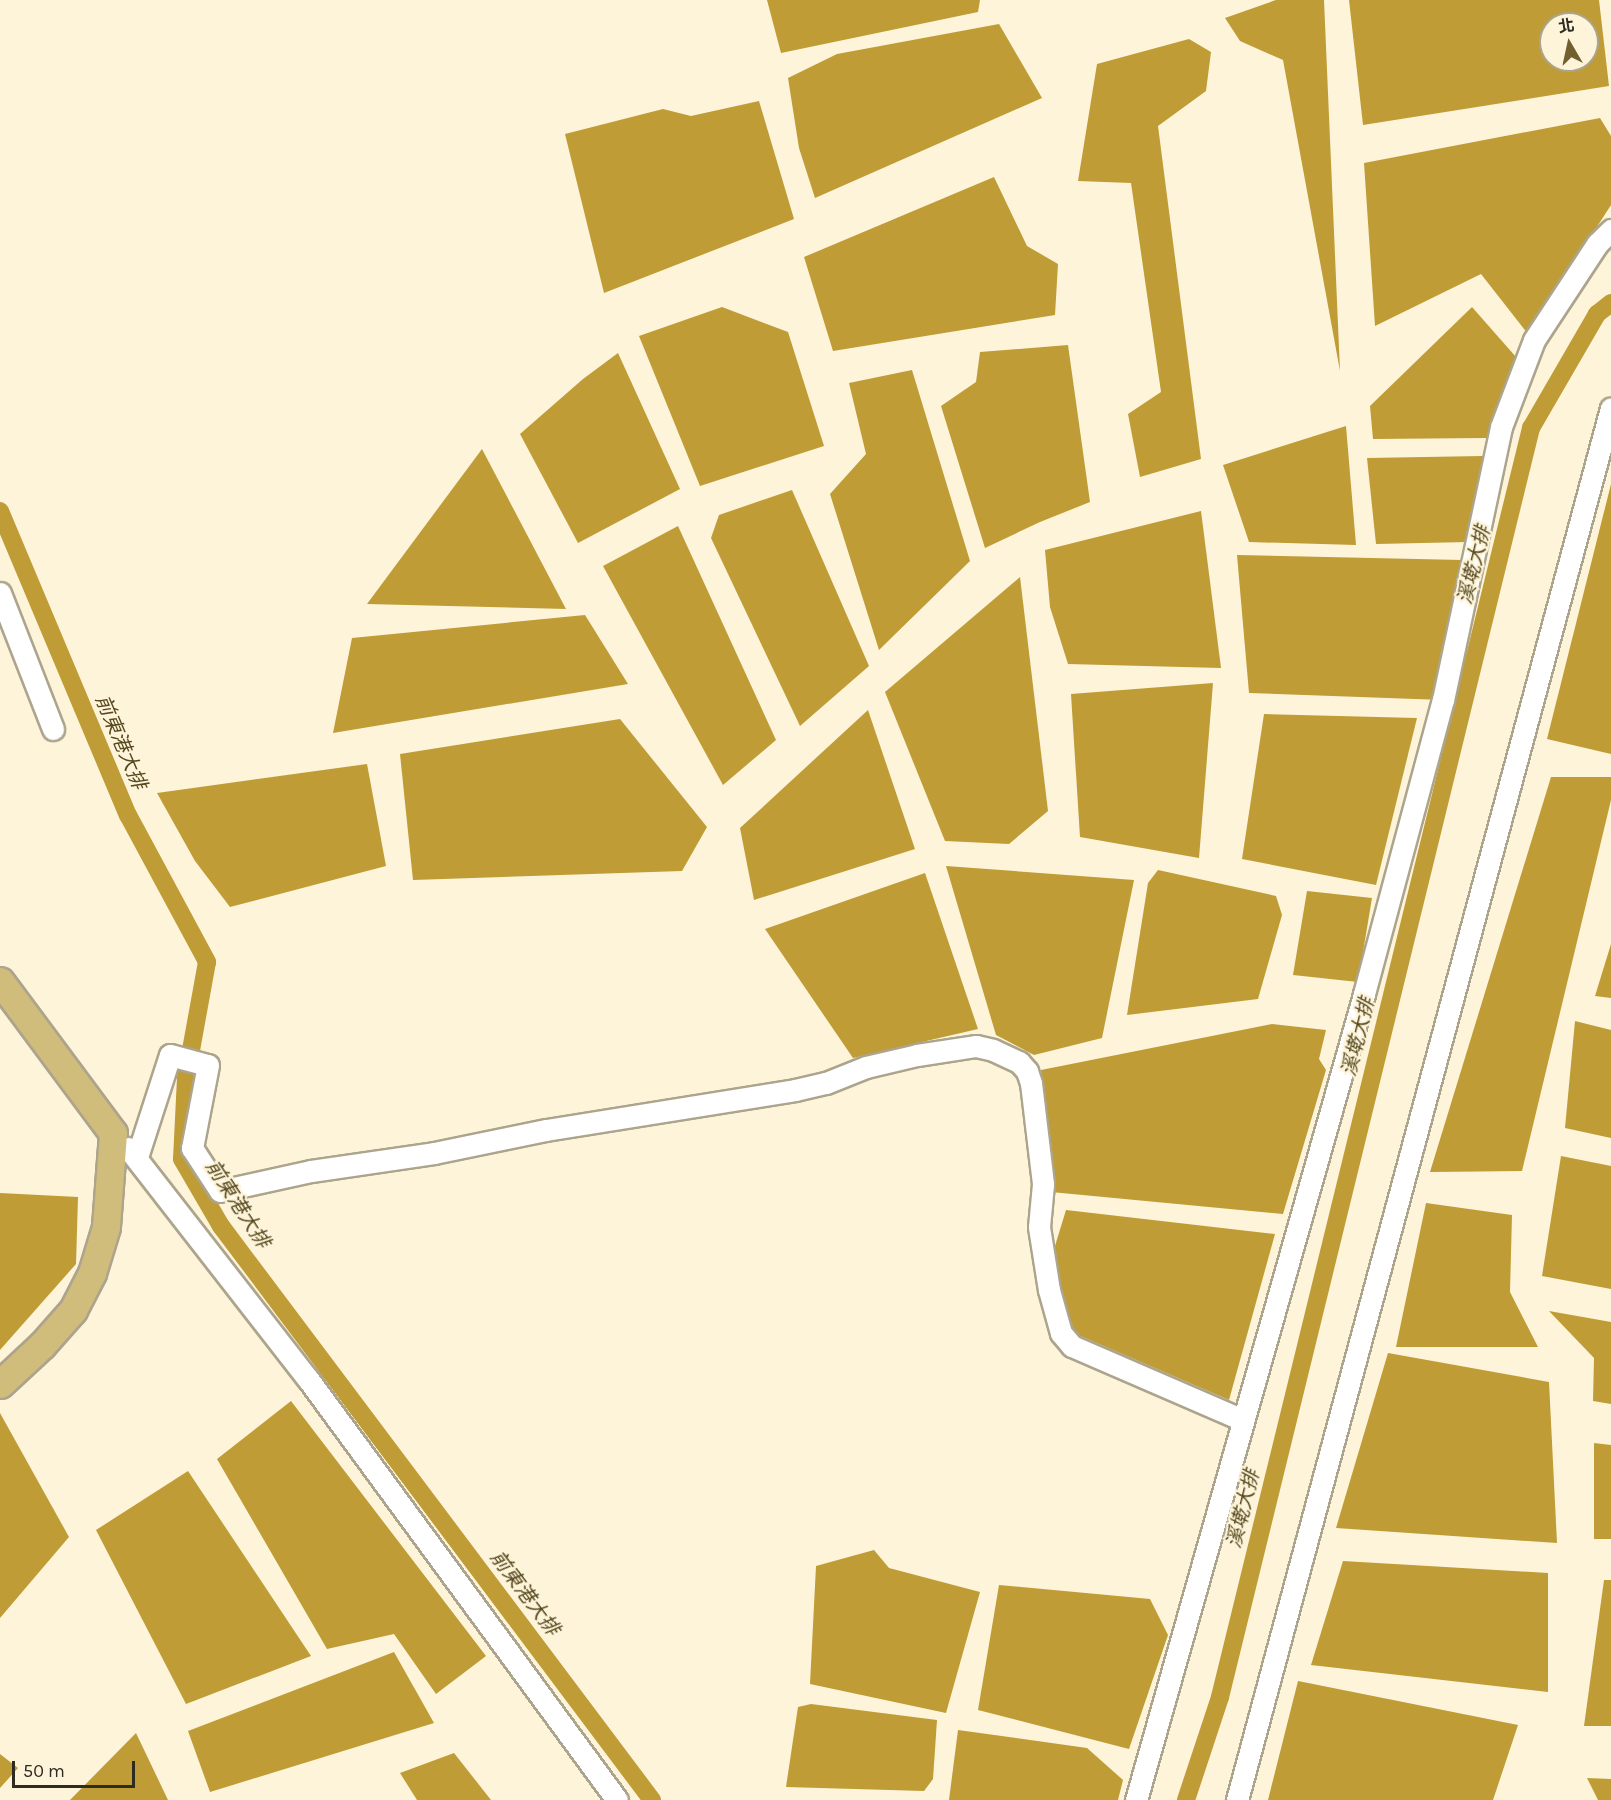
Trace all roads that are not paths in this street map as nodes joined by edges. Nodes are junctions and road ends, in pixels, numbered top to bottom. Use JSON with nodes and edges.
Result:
{"nodes":[{"id":1,"x":1611,"y":230,"type":"edge"},
{"id":2,"x":1611,"y":408,"type":"edge"},
{"id":3,"x":0,"y":593,"type":"edge"},
{"id":4,"x":53,"y":729,"type":"dead end"},
{"id":5,"x":0,"y":981,"type":"edge"},
{"id":6,"x":113,"y":1133,"type":"junction"},
{"id":7,"x":137,"y":1157,"type":"junction"},
{"id":8,"x":0,"y":1384,"type":"edge"},
{"id":9,"x":1243,"y":1420,"type":"junction"},
{"id":10,"x":617,"y":1800,"type":"edge"},
{"id":11,"x":1136,"y":1800,"type":"edge"},
{"id":12,"x":1237,"y":1800,"type":"edge"}],
"edges":[{"from":1,"to":9,"type":"street"},
{"from":2,"to":12,"type":"street"},
{"from":3,"to":4,"type":"street"},
{"from":5,"to":6,"type":"main road"},
{"from":6,"to":7,"type":"street"},
{"from":6,"to":8,"type":"main road"},
{"from":7,"to":9,"type":"street"},
{"from":7,"to":10,"type":"street"},
{"from":9,"to":11,"type":"street"}]}
